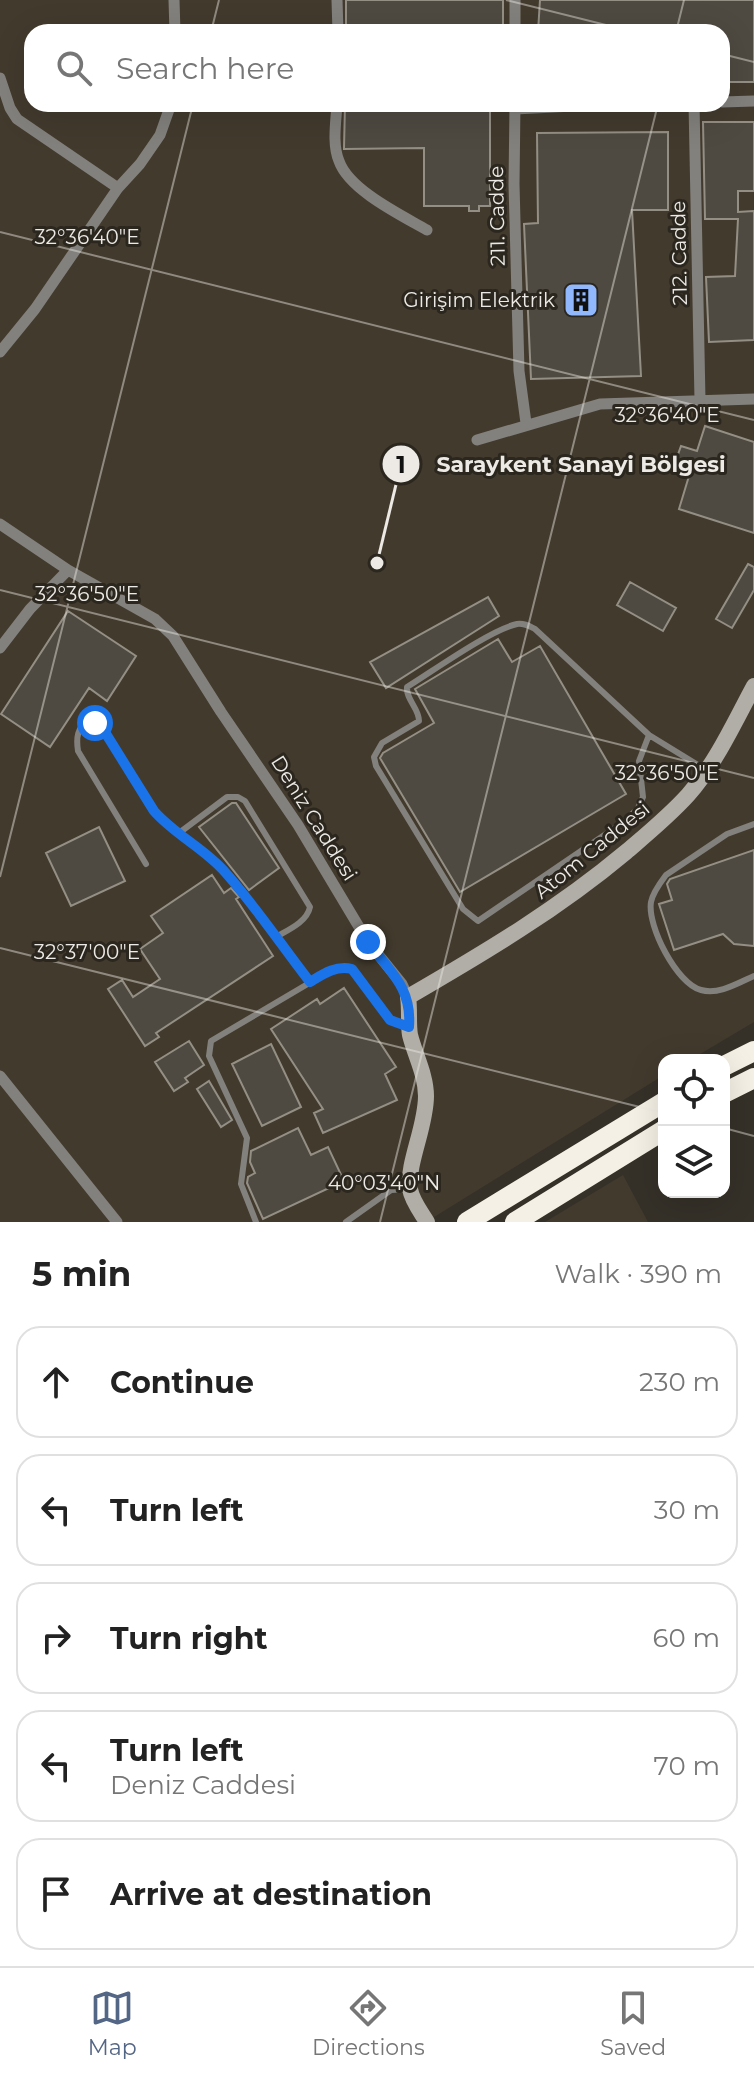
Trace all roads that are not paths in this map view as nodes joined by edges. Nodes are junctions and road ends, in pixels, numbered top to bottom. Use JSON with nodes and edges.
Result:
{"nodes":[{"id":1,"x":174,"y":0,"type":"edge"},
{"id":2,"x":337,"y":0,"type":"edge"},
{"id":3,"x":515,"y":0,"type":"edge"},
{"id":4,"x":175,"y":24,"type":"edge"},
{"id":5,"x":338,"y":24,"type":"edge"},
{"id":6,"x":515,"y":24,"type":"edge"},
{"id":7,"x":0,"y":78,"type":"edge"},
{"id":8,"x":754,"y":101,"type":"edge"},
{"id":9,"x":730,"y":102,"type":"edge"},
{"id":10,"x":168,"y":112,"type":"edge"},
{"id":11,"x":337,"y":112,"type":"edge"},
{"id":12,"x":515,"y":112,"type":"edge"},
{"id":13,"x":694,"y":112,"type":"edge"},
{"id":14,"x":118,"y":188,"type":"junction"},
{"id":15,"x":427,"y":230,"type":"dead end"},
{"id":16,"x":0,"y":352,"type":"edge"},
{"id":17,"x":754,"y":399,"type":"edge"},
{"id":18,"x":700,"y":400,"type":"junction"},
{"id":19,"x":526,"y":423,"type":"junction"},
{"id":20,"x":477,"y":440,"type":"dead end"},
{"id":21,"x":0,"y":524,"type":"edge"},
{"id":22,"x":68,"y":570,"type":"junction"},
{"id":23,"x":0,"y":648,"type":"edge"},
{"id":24,"x":754,"y":686,"type":"edge"},
{"id":25,"x":748,"y":712,"type":"edge"},
{"id":26,"x":649,"y":735,"type":"junction"},
{"id":27,"x":706,"y":770,"type":"junction"},
{"id":28,"x":754,"y":824,"type":"edge"},
{"id":29,"x":179,"y":833,"type":"junction"},
{"id":30,"x":146,"y":864,"type":"dead end"},
{"id":31,"x":276,"y":937,"type":"junction"},
{"id":32,"x":754,"y":976,"type":"edge"},
{"id":33,"x":310,"y":982,"type":"junction"},
{"id":34,"x":408,"y":997,"type":"junction"},
{"id":35,"x":409,"y":1027,"type":"junction"},
{"id":36,"x":754,"y":1051,"type":"edge"},
{"id":37,"x":730,"y":1063,"type":"edge"},
{"id":38,"x":0,"y":1076,"type":"edge"},
{"id":39,"x":754,"y":1078,"type":"edge"},
{"id":40,"x":730,"y":1090,"type":"edge"},
{"id":41,"x":658,"y":1106,"type":"edge"},
{"id":42,"x":658,"y":1134,"type":"edge"},
{"id":43,"x":410,"y":1189,"type":"junction"},
{"id":44,"x":117,"y":1222,"type":"edge"},
{"id":45,"x":256,"y":1222,"type":"edge"},
{"id":46,"x":346,"y":1222,"type":"edge"},
{"id":47,"x":427,"y":1222,"type":"edge"},
{"id":48,"x":467,"y":1222,"type":"edge"},
{"id":49,"x":515,"y":1222,"type":"edge"}],
"edges":[{"from":1,"to":4,"type":"street"},
{"from":2,"to":5,"type":"street"},
{"from":3,"to":6,"type":"street"},
{"from":7,"to":14,"type":"street"},
{"from":8,"to":9,"type":"street"},
{"from":10,"to":14,"type":"street"},
{"from":11,"to":15,"type":"street"},
{"from":12,"to":19,"type":"street","name":"211. Cadde"},
{"from":13,"to":18,"type":"street","name":"212. Cadde"},
{"from":14,"to":16,"type":"street"},
{"from":17,"to":18,"type":"street"},
{"from":18,"to":19,"type":"street"},
{"from":19,"to":20,"type":"street"},
{"from":21,"to":22,"type":"street","name":"Deniz Caddesi"},
{"from":22,"to":23,"type":"street"},
{"from":22,"to":34,"type":"street","name":"Deniz Caddesi"},
{"from":24,"to":25,"type":"street","name":"Atom Caddesi"},
{"from":25,"to":27,"type":"street","name":"Atom Caddesi"},
{"from":26,"to":26,"type":"lane"},
{"from":26,"to":27,"type":"lane"},
{"from":27,"to":34,"type":"street","name":"Atom Caddesi"},
{"from":28,"to":32,"type":"lane"},
{"from":29,"to":30,"type":"lane"},
{"from":29,"to":31,"type":"lane"},
{"from":29,"to":31,"type":"lane"},
{"from":31,"to":33,"type":"lane"},
{"from":33,"to":35,"type":"lane"},
{"from":33,"to":45,"type":"lane"},
{"from":34,"to":35,"type":"street"},
{"from":35,"to":43,"type":"street"},
{"from":36,"to":37,"type":"highway"},
{"from":38,"to":44,"type":"street"},
{"from":39,"to":40,"type":"highway"},
{"from":41,"to":48,"type":"highway"},
{"from":42,"to":49,"type":"highway"},
{"from":43,"to":46,"type":"lane"},
{"from":43,"to":47,"type":"street"}]}
